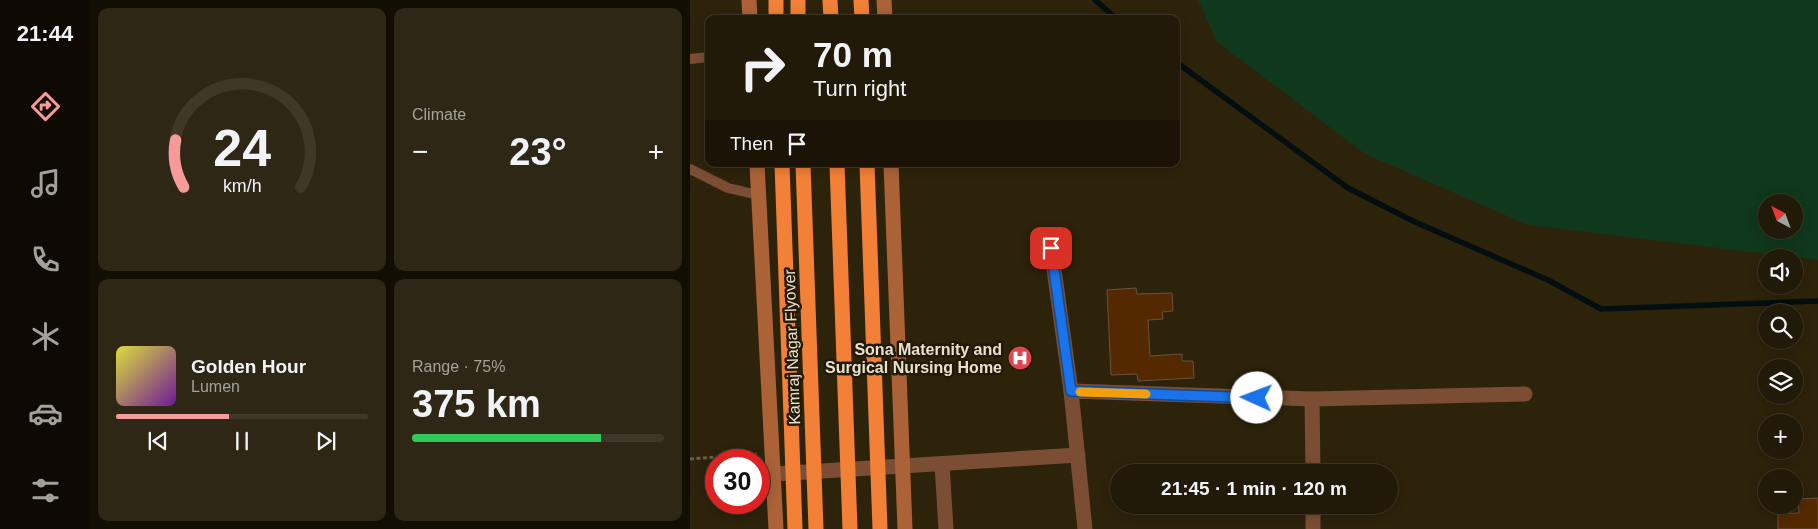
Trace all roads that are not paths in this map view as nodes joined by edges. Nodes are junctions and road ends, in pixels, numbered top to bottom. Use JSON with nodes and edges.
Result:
{"nodes":[{"id":1,"x":749,"y":0,"type":"edge"},
{"id":2,"x":776,"y":0,"type":"edge"},
{"id":3,"x":798,"y":0,"type":"edge"},
{"id":4,"x":830,"y":0,"type":"edge"},
{"id":5,"x":861,"y":0,"type":"edge"},
{"id":6,"x":884,"y":0,"type":"edge"},
{"id":7,"x":750,"y":15,"type":"edge"},
{"id":8,"x":776,"y":15,"type":"edge"},
{"id":9,"x":798,"y":15,"type":"edge"},
{"id":10,"x":831,"y":15,"type":"edge"},
{"id":11,"x":862,"y":15,"type":"edge"},
{"id":12,"x":885,"y":15,"type":"edge"},
{"id":13,"x":705,"y":57,"type":"edge"},
{"id":14,"x":690,"y":59,"type":"edge"},
{"id":15,"x":757,"y":167,"type":"edge"},
{"id":16,"x":782,"y":167,"type":"edge"},
{"id":17,"x":803,"y":167,"type":"edge"},
{"id":18,"x":837,"y":167,"type":"edge"},
{"id":19,"x":867,"y":167,"type":"edge"},
{"id":20,"x":891,"y":167,"type":"edge"},
{"id":21,"x":690,"y":169,"type":"edge"},
{"id":22,"x":758,"y":195,"type":"junction"},
{"id":23,"x":1051,"y":248,"type":"dead end"},
{"id":24,"x":1071,"y":391,"type":"junction"},
{"id":25,"x":1525,"y":394,"type":"dead end"},
{"id":26,"x":1312,"y":399,"type":"junction"},
{"id":27,"x":1078,"y":455,"type":"junction"},
{"id":28,"x":942,"y":464,"type":"junction"},
{"id":29,"x":1313,"y":464,"type":"edge"},
{"id":30,"x":902,"y":466,"type":"junction"},
{"id":31,"x":878,"y":468,"type":"junction"},
{"id":32,"x":793,"y":473,"type":"junction"},
{"id":33,"x":774,"y":474,"type":"junction"},
{"id":34,"x":1313,"y":514,"type":"edge"},
{"id":35,"x":776,"y":529,"type":"edge"},
{"id":36,"x":795,"y":529,"type":"edge"},
{"id":37,"x":816,"y":529,"type":"edge"},
{"id":38,"x":850,"y":529,"type":"edge"},
{"id":39,"x":880,"y":529,"type":"edge"},
{"id":40,"x":905,"y":529,"type":"edge"},
{"id":41,"x":946,"y":529,"type":"edge"},
{"id":42,"x":1085,"y":529,"type":"edge"},
{"id":43,"x":1313,"y":529,"type":"edge"}],
"edges":[{"from":1,"to":7,"type":"street"},
{"from":2,"to":8,"type":"highway"},
{"from":3,"to":9,"type":"highway"},
{"from":4,"to":10,"type":"highway"},
{"from":5,"to":11,"type":"highway"},
{"from":6,"to":12,"type":"street"},
{"from":13,"to":14,"type":"lane"},
{"from":15,"to":22,"type":"street"},
{"from":16,"to":32,"type":"highway"},
{"from":17,"to":37,"type":"highway","name":"Kamraj Nagar Flyover","bridge":true},
{"from":18,"to":38,"type":"highway","bridge":true},
{"from":19,"to":31,"type":"highway"},
{"from":20,"to":30,"type":"street"},
{"from":21,"to":22,"type":"lane"},
{"from":22,"to":33,"type":"street"},
{"from":23,"to":24,"type":"street"},
{"from":24,"to":26,"type":"street"},
{"from":24,"to":27,"type":"street"},
{"from":25,"to":26,"type":"street"},
{"from":26,"to":29,"type":"street"},
{"from":27,"to":28,"type":"street"},
{"from":27,"to":42,"type":"street"},
{"from":28,"to":30,"type":"street"},
{"from":28,"to":41,"type":"street"},
{"from":30,"to":31,"type":"street"},
{"from":30,"to":40,"type":"street"},
{"from":31,"to":32,"type":"street"},
{"from":31,"to":39,"type":"highway"},
{"from":32,"to":33,"type":"street"},
{"from":32,"to":36,"type":"highway"},
{"from":33,"to":35,"type":"street"},
{"from":34,"to":43,"type":"street"}]}
